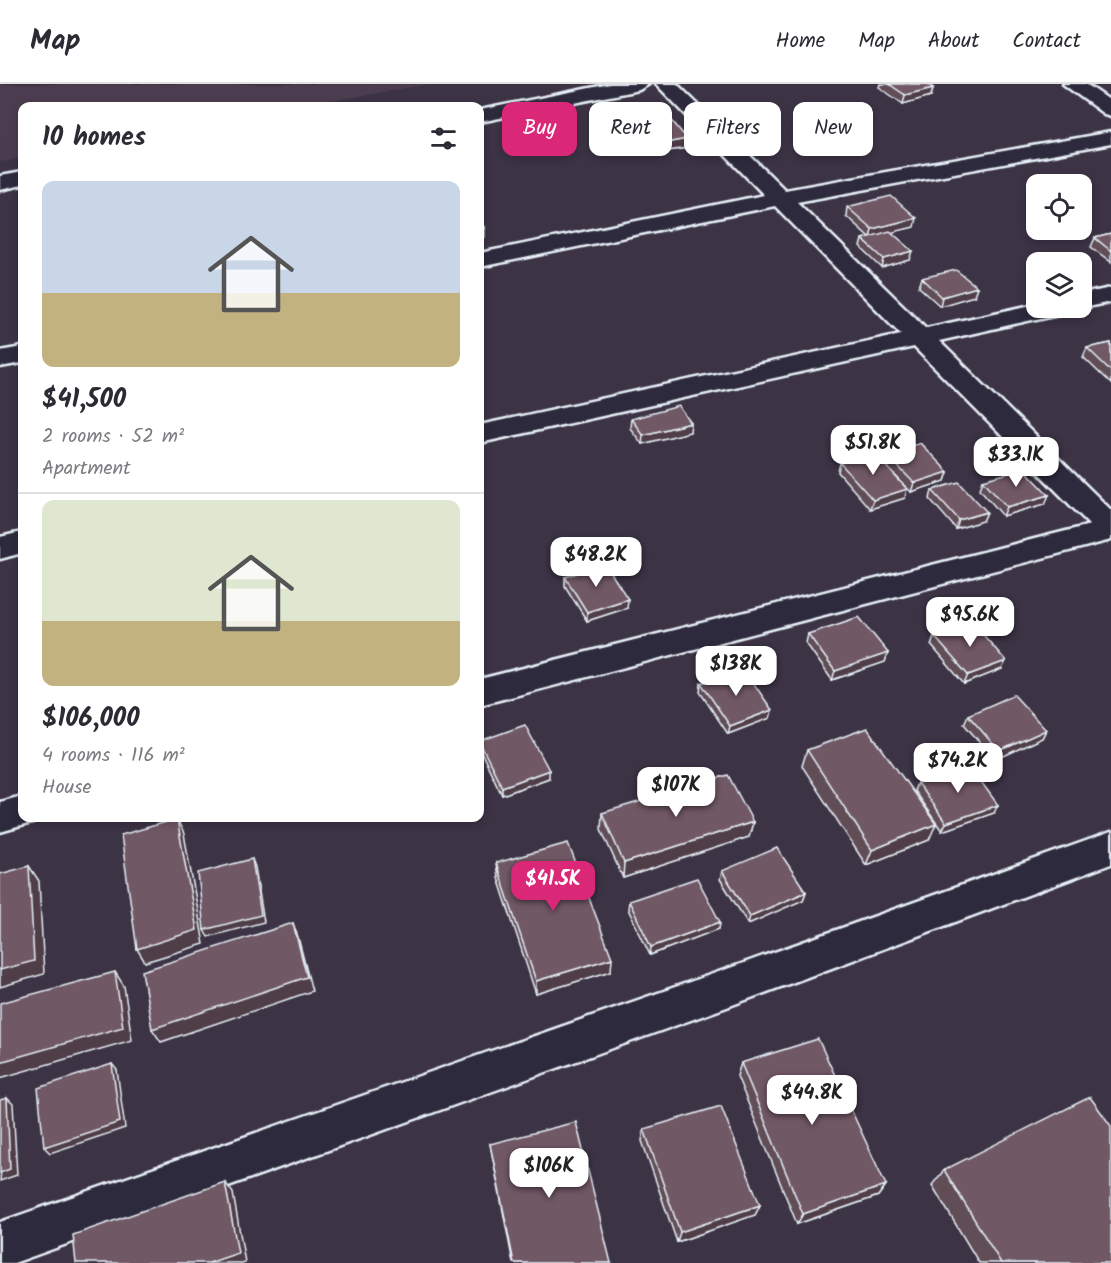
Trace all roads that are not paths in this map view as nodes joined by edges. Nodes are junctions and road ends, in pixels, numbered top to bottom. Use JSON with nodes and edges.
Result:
{"nodes":[{"id":1,"x":639,"y":84,"type":"edge"},
{"id":2,"x":666,"y":84,"type":"edge"},
{"id":3,"x":1072,"y":84,"type":"edge"},
{"id":4,"x":1111,"y":110,"type":"edge"},
{"id":5,"x":484,"y":115,"type":"edge"},
{"id":6,"x":1111,"y":138,"type":"edge"},
{"id":7,"x":18,"y":180,"type":"edge"},
{"id":8,"x":0,"y":183,"type":"edge"},
{"id":9,"x":780,"y":198,"type":"junction"},
{"id":10,"x":484,"y":259,"type":"edge"},
{"id":11,"x":1111,"y":295,"type":"edge"},
{"id":12,"x":1092,"y":300,"type":"edge"},
{"id":13,"x":1026,"y":314,"type":"edge"},
{"id":14,"x":920,"y":337,"type":"junction"},
{"id":15,"x":18,"y":356,"type":"edge"},
{"id":16,"x":0,"y":359,"type":"edge"},
{"id":17,"x":484,"y":433,"type":"edge"},
{"id":18,"x":1111,"y":529,"type":"edge"},
{"id":19,"x":18,"y":544,"type":"edge"},
{"id":20,"x":0,"y":548,"type":"edge"},
{"id":21,"x":484,"y":691,"type":"edge"},
{"id":22,"x":18,"y":812,"type":"edge"},
{"id":23,"x":0,"y":817,"type":"edge"},
{"id":24,"x":1111,"y":848,"type":"edge"},
{"id":25,"x":0,"y":1245,"type":"edge"}],
"edges":[{"from":1,"to":5,"type":"street"},
{"from":2,"to":9,"type":"street"},
{"from":3,"to":4,"type":"street"},
{"from":6,"to":9,"type":"street"},
{"from":7,"to":8,"type":"street"},
{"from":9,"to":10,"type":"street"},
{"from":9,"to":14,"type":"street"},
{"from":11,"to":12,"type":"street"},
{"from":13,"to":14,"type":"street"},
{"from":14,"to":17,"type":"street"},
{"from":14,"to":18,"type":"street"},
{"from":15,"to":16,"type":"street"},
{"from":18,"to":21,"type":"street"},
{"from":19,"to":20,"type":"street"},
{"from":22,"to":23,"type":"street"},
{"from":24,"to":25,"type":"street"}]}
